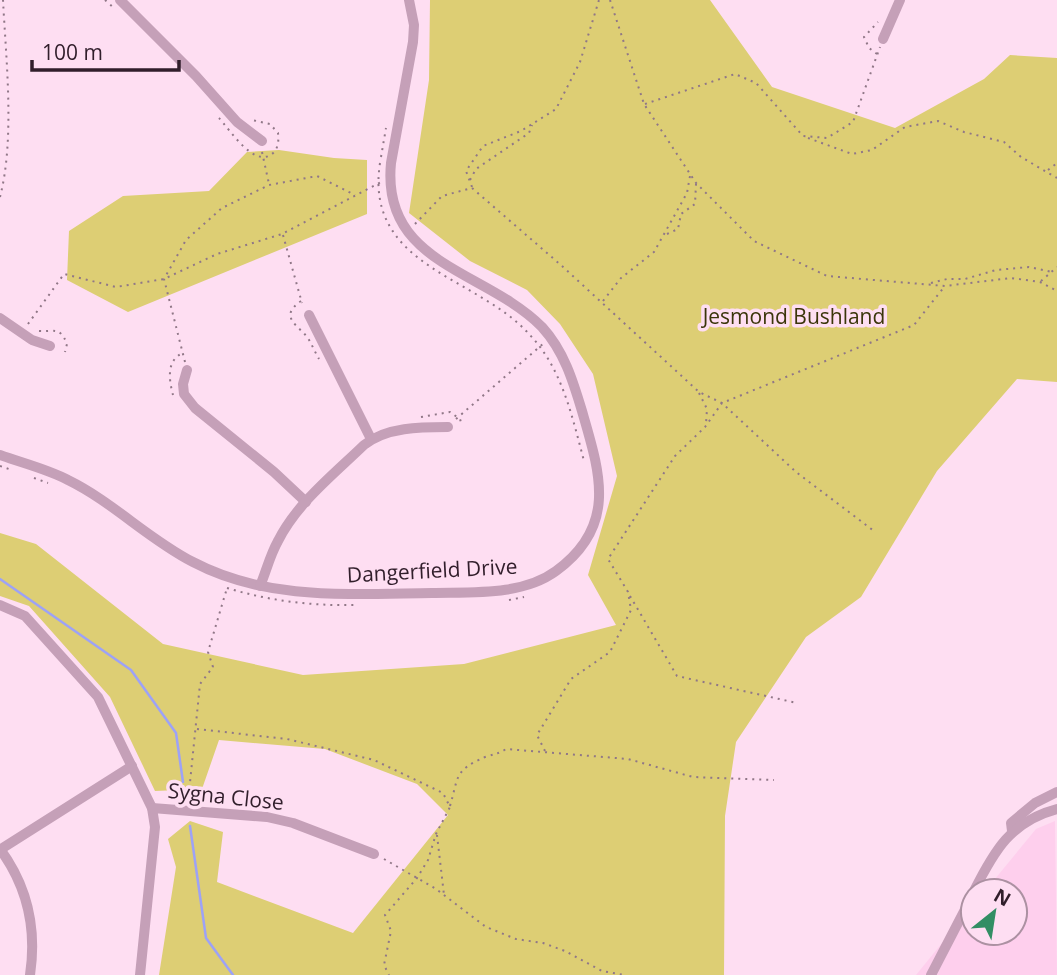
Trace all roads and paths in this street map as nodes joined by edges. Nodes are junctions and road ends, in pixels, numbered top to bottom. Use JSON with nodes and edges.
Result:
{"nodes":[{"id":1,"x":3,"y":0,"type":"edge"},
{"id":2,"x":105,"y":0,"type":"edge"},
{"id":3,"x":409,"y":0,"type":"edge"},
{"id":4,"x":598,"y":0,"type":"edge"},
{"id":5,"x":610,"y":0,"type":"edge"},
{"id":6,"x":900,"y":0,"type":"edge"},
{"id":7,"x":117,"y":4,"type":"edge"},
{"id":8,"x":881,"y":20,"type":"dead end"},
{"id":9,"x":883,"y":39,"type":"joint"},
{"id":10,"x":877,"y":54,"type":"junction"},
{"id":11,"x":644,"y":104,"type":"junction"},
{"id":12,"x":219,"y":117,"type":"dead end"},
{"id":13,"x":388,"y":121,"type":"dead end"},
{"id":14,"x":533,"y":123,"type":"junction"},
{"id":15,"x":803,"y":136,"type":"junction"},
{"id":16,"x":262,"y":141,"type":"joint"},
{"id":17,"x":262,"y":158,"type":"junction"},
{"id":18,"x":1057,"y":163,"type":"edge"},
{"id":19,"x":1047,"y":170,"type":"junction"},
{"id":20,"x":690,"y":175,"type":"junction"},
{"id":21,"x":1057,"y":178,"type":"edge"},
{"id":22,"x":384,"y":180,"type":"junction"},
{"id":23,"x":470,"y":181,"type":"junction"},
{"id":24,"x":696,"y":183,"type":"junction"},
{"id":25,"x":270,"y":185,"type":"junction"},
{"id":26,"x":472,"y":188,"type":"junction"},
{"id":27,"x":355,"y":195,"type":"junction"},
{"id":28,"x":0,"y":197,"type":"edge"},
{"id":29,"x":407,"y":233,"type":"junction"},
{"id":30,"x":282,"y":234,"type":"junction"},
{"id":31,"x":665,"y":234,"type":"junction"},
{"id":32,"x":1057,"y":267,"type":"edge"},
{"id":33,"x":1052,"y":272,"type":"junction"},
{"id":34,"x":164,"y":279,"type":"junction"},
{"id":35,"x":1040,"y":282,"type":"junction"},
{"id":36,"x":927,"y":284,"type":"junction"},
{"id":37,"x":945,"y":286,"type":"junction"},
{"id":38,"x":1056,"y":290,"type":"edge"},
{"id":39,"x":606,"y":299,"type":"junction"},
{"id":40,"x":602,"y":302,"type":"junction"},
{"id":41,"x":608,"y":309,"type":"junction"},
{"id":42,"x":309,"y":315,"type":"dead end"},
{"id":43,"x":0,"y":318,"type":"edge"},
{"id":44,"x":36,"y":330,"type":"dead end"},
{"id":45,"x":22,"y":333,"type":"junction"},
{"id":46,"x":551,"y":339,"type":"junction"},
{"id":47,"x":50,"y":346,"type":"dead end"},
{"id":48,"x":540,"y":346,"type":"junction"},
{"id":49,"x":65,"y":352,"type":"dead end"},
{"id":50,"x":183,"y":353,"type":"junction"},
{"id":51,"x":320,"y":361,"type":"dead end"},
{"id":52,"x":187,"y":370,"type":"joint"},
{"id":53,"x":699,"y":392,"type":"junction"},
{"id":54,"x":176,"y":400,"type":"dead end"},
{"id":55,"x":722,"y":403,"type":"junction"},
{"id":56,"x":459,"y":416,"type":"dead end"},
{"id":57,"x":448,"y":427,"type":"dead end"},
{"id":58,"x":705,"y":427,"type":"junction"},
{"id":59,"x":371,"y":439,"type":"junction"},
{"id":60,"x":0,"y":455,"type":"edge"},
{"id":61,"x":0,"y":466,"type":"edge"},
{"id":62,"x":586,"y":468,"type":"dead end"},
{"id":63,"x":15,"y":470,"type":"dead end"},
{"id":64,"x":26,"y":475,"type":"dead end"},
{"id":65,"x":49,"y":483,"type":"dead end"},
{"id":66,"x":306,"y":502,"type":"junction"},
{"id":67,"x":874,"y":531,"type":"dead end"},
{"id":68,"x":260,"y":586,"type":"junction"},
{"id":69,"x":628,"y":592,"type":"junction"},
{"id":70,"x":530,"y":595,"type":"dead end"},
{"id":71,"x":498,"y":600,"type":"dead end"},
{"id":72,"x":361,"y":604,"type":"dead end"},
{"id":73,"x":0,"y":606,"type":"edge"},
{"id":74,"x":797,"y":703,"type":"dead end"},
{"id":75,"x":197,"y":729,"type":"junction"},
{"id":76,"x":545,"y":751,"type":"junction"},
{"id":77,"x":132,"y":766,"type":"junction"},
{"id":78,"x":774,"y":780,"type":"dead end"},
{"id":79,"x":1057,"y":792,"type":"edge"},
{"id":80,"x":450,"y":807,"type":"junction"},
{"id":81,"x":152,"y":808,"type":"junction"},
{"id":82,"x":187,"y":809,"type":"junction"},
{"id":83,"x":1057,"y":810,"type":"edge"},
{"id":84,"x":1012,"y":831,"type":"junction"},
{"id":85,"x":436,"y":834,"type":"junction"},
{"id":86,"x":0,"y":849,"type":"edge"},
{"id":87,"x":374,"y":854,"type":"joint"},
{"id":88,"x":982,"y":877,"type":"edge"},
{"id":89,"x":417,"y":878,"type":"junction"},
{"id":90,"x":444,"y":895,"type":"junction"},
{"id":91,"x":959,"y":921,"type":"edge"},
{"id":92,"x":30,"y":975,"type":"edge"},
{"id":93,"x":140,"y":975,"type":"edge"},
{"id":94,"x":389,"y":975,"type":"edge"},
{"id":95,"x":624,"y":975,"type":"edge"},
{"id":96,"x":931,"y":975,"type":"edge"}],
"edges":[{"from":1,"to":28,"type":"path"},
{"from":2,"to":7,"type":"path"},
{"from":3,"to":22,"type":"street","name":"Dangerfield Drive"},
{"from":4,"to":14,"type":"path"},
{"from":5,"to":11,"type":"path"},
{"from":6,"to":9,"type":"street"},
{"from":7,"to":16,"type":"street"},
{"from":8,"to":10,"type":"path"},
{"from":9,"to":10,"type":"path"},
{"from":10,"to":15,"type":"path"},
{"from":11,"to":15,"type":"path"},
{"from":11,"to":20,"type":"path"},
{"from":12,"to":17,"type":"path"},
{"from":13,"to":22,"type":"path"},
{"from":14,"to":23,"type":"path"},
{"from":14,"to":23,"type":"path"},
{"from":15,"to":19,"type":"path"},
{"from":16,"to":17,"type":"path"},
{"from":17,"to":25,"type":"path"},
{"from":18,"to":19,"type":"path"},
{"from":19,"to":21,"type":"path"},
{"from":20,"to":24,"type":"path"},
{"from":20,"to":31,"type":"path"},
{"from":22,"to":27,"type":"path"},
{"from":22,"to":29,"type":"street","name":"Dangerfield Drive"},
{"from":22,"to":48,"type":"path"},
{"from":23,"to":26,"type":"path"},
{"from":24,"to":31,"type":"path"},
{"from":24,"to":36,"type":"path"},
{"from":25,"to":27,"type":"path"},
{"from":25,"to":34,"type":"path"},
{"from":26,"to":29,"type":"path"},
{"from":26,"to":40,"type":"path"},
{"from":27,"to":30,"type":"path"},
{"from":29,"to":46,"type":"street","name":"Dangerfield Drive"},
{"from":30,"to":34,"type":"path"},
{"from":30,"to":51,"type":"path"},
{"from":31,"to":39,"type":"path"},
{"from":32,"to":33,"type":"path"},
{"from":33,"to":35,"type":"path"},
{"from":33,"to":36,"type":"path"},
{"from":34,"to":45,"type":"path"},
{"from":34,"to":50,"type":"path"},
{"from":35,"to":37,"type":"path"},
{"from":35,"to":38,"type":"path"},
{"from":36,"to":37,"type":"path"},
{"from":37,"to":55,"type":"path"},
{"from":39,"to":40,"type":"path"},
{"from":39,"to":41,"type":"path"},
{"from":40,"to":41,"type":"path"},
{"from":41,"to":53,"type":"path"},
{"from":42,"to":59,"type":"street"},
{"from":43,"to":45,"type":"street"},
{"from":44,"to":49,"type":"path"},
{"from":45,"to":47,"type":"street"},
{"from":46,"to":48,"type":"path"},
{"from":46,"to":68,"type":"street","name":"Dangerfield Drive"},
{"from":48,"to":56,"type":"path"},
{"from":48,"to":62,"type":"path"},
{"from":50,"to":52,"type":"path"},
{"from":50,"to":54,"type":"path"},
{"from":52,"to":66,"type":"street"},
{"from":53,"to":55,"type":"path"},
{"from":53,"to":58,"type":"path"},
{"from":55,"to":58,"type":"path"},
{"from":55,"to":67,"type":"path"},
{"from":57,"to":59,"type":"street"},
{"from":58,"to":69,"type":"path"},
{"from":59,"to":66,"type":"street"},
{"from":60,"to":68,"type":"street","name":"Dangerfield Drive"},
{"from":61,"to":63,"type":"path"},
{"from":64,"to":65,"type":"path"},
{"from":66,"to":68,"type":"street"},
{"from":69,"to":74,"type":"path"},
{"from":69,"to":76,"type":"path"},
{"from":70,"to":71,"type":"path"},
{"from":72,"to":75,"type":"path"},
{"from":73,"to":77,"type":"street"},
{"from":75,"to":80,"type":"path"},
{"from":75,"to":82,"type":"path"},
{"from":76,"to":78,"type":"path"},
{"from":76,"to":80,"type":"path"},
{"from":77,"to":81,"type":"street"},
{"from":77,"to":86,"type":"street"},
{"from":79,"to":84,"type":"street"},
{"from":80,"to":85,"type":"path"},
{"from":81,"to":82,"type":"street","name":"Sygna Close"},
{"from":81,"to":93,"type":"street"},
{"from":82,"to":87,"type":"street","name":"Sygna Close"},
{"from":83,"to":84,"type":"street"},
{"from":84,"to":88,"type":"street"},
{"from":85,"to":89,"type":"path"},
{"from":85,"to":90,"type":"path"},
{"from":86,"to":92,"type":"street"},
{"from":87,"to":89,"type":"path"},
{"from":89,"to":90,"type":"path"},
{"from":89,"to":94,"type":"path"},
{"from":90,"to":95,"type":"path"},
{"from":91,"to":96,"type":"street"}]}
